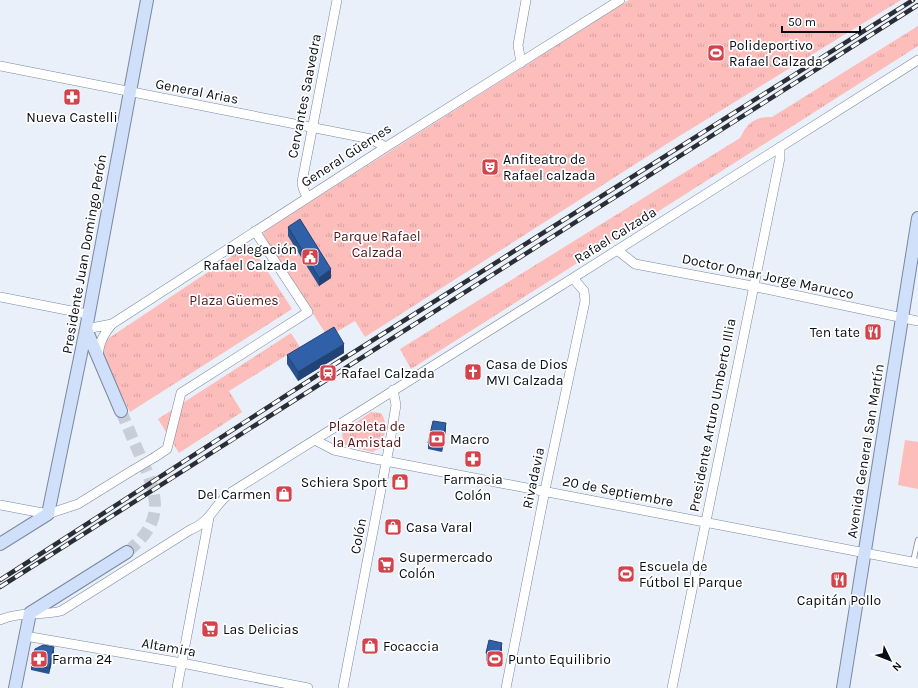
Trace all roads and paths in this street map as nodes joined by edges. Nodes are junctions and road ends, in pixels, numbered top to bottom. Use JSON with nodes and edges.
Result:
{"nodes":[{"id":1,"x":147,"y":0,"type":"edge"},
{"id":2,"x":337,"y":0,"type":"edge"},
{"id":3,"x":526,"y":0,"type":"edge"},
{"id":4,"x":620,"y":0,"type":"edge"},
{"id":5,"x":918,"y":60,"type":"edge"},
{"id":6,"x":521,"y":62,"type":"junction"},
{"id":7,"x":0,"y":66,"type":"edge"},
{"id":8,"x":130,"y":92,"type":"junction"},
{"id":9,"x":312,"y":128,"type":"junction"},
{"id":10,"x":386,"y":147,"type":"junction"},
{"id":11,"x":780,"y":147,"type":"junction"},
{"id":12,"x":308,"y":197,"type":"junction"},
{"id":13,"x":918,"y":218,"type":"edge"},
{"id":14,"x":255,"y":231,"type":"junction"},
{"id":15,"x":617,"y":250,"type":"junction"},
{"id":16,"x":573,"y":278,"type":"junction"},
{"id":17,"x":752,"y":286,"type":"junction"},
{"id":18,"x":0,"y":298,"type":"edge"},
{"id":19,"x":87,"y":314,"type":"junction"},
{"id":20,"x":902,"y":318,"type":"junction"},
{"id":21,"x":918,"y":321,"type":"edge"},
{"id":22,"x":112,"y":324,"type":"junction"},
{"id":23,"x":86,"y":329,"type":"junction"},
{"id":24,"x":98,"y":357,"type":"junction"},
{"id":25,"x":393,"y":390,"type":"junction"},
{"id":26,"x":121,"y":411,"type":"tunnel mouth"},
{"id":27,"x":315,"y":440,"type":"junction"},
{"id":28,"x":387,"y":461,"type":"junction"},
{"id":29,"x":545,"y":490,"type":"junction"},
{"id":30,"x":0,"y":505,"type":"edge"},
{"id":31,"x":48,"y":514,"type":"junction"},
{"id":32,"x":209,"y":518,"type":"junction"},
{"id":33,"x":704,"y":523,"type":"junction"},
{"id":34,"x":918,"y":540,"type":"edge"},
{"id":35,"x":0,"y":544,"type":"edge"},
{"id":36,"x":127,"y":552,"type":"tunnel mouth"},
{"id":37,"x":864,"y":553,"type":"junction"},
{"id":38,"x":915,"y":563,"type":"edge"},
{"id":39,"x":30,"y":613,"type":"junction"},
{"id":40,"x":0,"y":620,"type":"edge"},
{"id":41,"x":25,"y":636,"type":"junction"},
{"id":42,"x":182,"y":663,"type":"junction"},
{"id":43,"x":15,"y":688,"type":"edge"},
{"id":44,"x":177,"y":688,"type":"edge"},
{"id":45,"x":308,"y":688,"type":"edge"},
{"id":46,"x":343,"y":688,"type":"edge"},
{"id":47,"x":506,"y":688,"type":"edge"},
{"id":48,"x":672,"y":688,"type":"edge"},
{"id":49,"x":843,"y":688,"type":"edge"}],
"edges":[{"from":1,"to":8,"type":"street","name":"Presidente Juan Domingo Perón"},
{"from":2,"to":9,"type":"street","name":"Cervantes Saavedra"},
{"from":3,"to":6,"type":"street"},
{"from":4,"to":6,"type":"street","name":"General Güemes"},
{"from":5,"to":11,"type":"street","name":"Rafael Calzada"},
{"from":6,"to":10,"type":"street","name":"General Güemes"},
{"from":7,"to":8,"type":"street","name":"General Arias"},
{"from":8,"to":9,"type":"street","name":"General Arias"},
{"from":8,"to":19,"type":"street","name":"Presidente Juan Domingo Perón"},
{"from":9,"to":10,"type":"street","name":"General Arias"},
{"from":9,"to":12,"type":"street","name":"Cervantes Saavedra"},
{"from":10,"to":12,"type":"street","name":"General Güemes"},
{"from":11,"to":15,"type":"street","name":"Rafael Calzada"},
{"from":11,"to":17,"type":"street","name":"Presidente Arturo Umberto Illia"},
{"from":12,"to":14,"type":"street","name":"General Güemes"},
{"from":13,"to":20,"type":"street","name":"Avenida General San Martín"},
{"from":14,"to":22,"type":"street","name":"General Güemes"},
{"from":14,"to":31,"type":"street","bridge":true},
{"from":15,"to":16,"type":"street","name":"Rafael Calzada"},
{"from":15,"to":17,"type":"street","name":"Doctor Omar Jorge Marucco"},
{"from":16,"to":25,"type":"street","name":"Rafael Calzada"},
{"from":16,"to":29,"type":"street","name":"Rivadavia"},
{"from":17,"to":20,"type":"street","name":"Doctor Omar Jorge Marucco"},
{"from":17,"to":33,"type":"street","name":"Presidente Arturo Umberto Illia"},
{"from":18,"to":19,"type":"street"},
{"from":19,"to":23,"type":"street","name":"Presidente Juan Domingo Perón"},
{"from":20,"to":21,"type":"street","name":"Doctor Omar Jorge Marucco"},
{"from":20,"to":37,"type":"street","name":"Avenida General San Martín"},
{"from":22,"to":23,"type":"street","name":"General Güemes"},
{"from":22,"to":24,"type":"street"},
{"from":23,"to":24,"type":"street"},
{"from":23,"to":31,"type":"street","name":"Presidente Juan Domingo Perón"},
{"from":24,"to":26,"type":"street"},
{"from":25,"to":27,"type":"street","name":"Rafael Calzada"},
{"from":25,"to":28,"type":"street","name":"Colón"},
{"from":27,"to":28,"type":"street","name":"20 de Septiembre"},
{"from":27,"to":32,"type":"street","name":"Rafael Calzada"},
{"from":28,"to":29,"type":"street","name":"20 de Septiembre"},
{"from":28,"to":46,"type":"street","name":"Colón"},
{"from":29,"to":33,"type":"street","name":"20 de Septiembre"},
{"from":29,"to":47,"type":"street","name":"Rivadavia"},
{"from":30,"to":31,"type":"street"},
{"from":31,"to":35,"type":"street"},
{"from":32,"to":39,"type":"street","name":"Rafael Calzada"},
{"from":32,"to":42,"type":"street"},
{"from":33,"to":37,"type":"street","name":"20 de Septiembre"},
{"from":33,"to":48,"type":"street","name":"Presidente Arturo Umberto Illia"},
{"from":34,"to":38,"type":"lane"},
{"from":36,"to":39,"type":"street"},
{"from":37,"to":38,"type":"street","name":"20 de Septiembre"},
{"from":37,"to":49,"type":"street","name":"Avenida General San Martín"},
{"from":39,"to":40,"type":"street","name":"Rafael Calzada"},
{"from":39,"to":41,"type":"street"},
{"from":41,"to":42,"type":"street","name":"Altamira"},
{"from":41,"to":43,"type":"street"},
{"from":42,"to":44,"type":"street"},
{"from":42,"to":45,"type":"street","name":"Altamira"}]}
